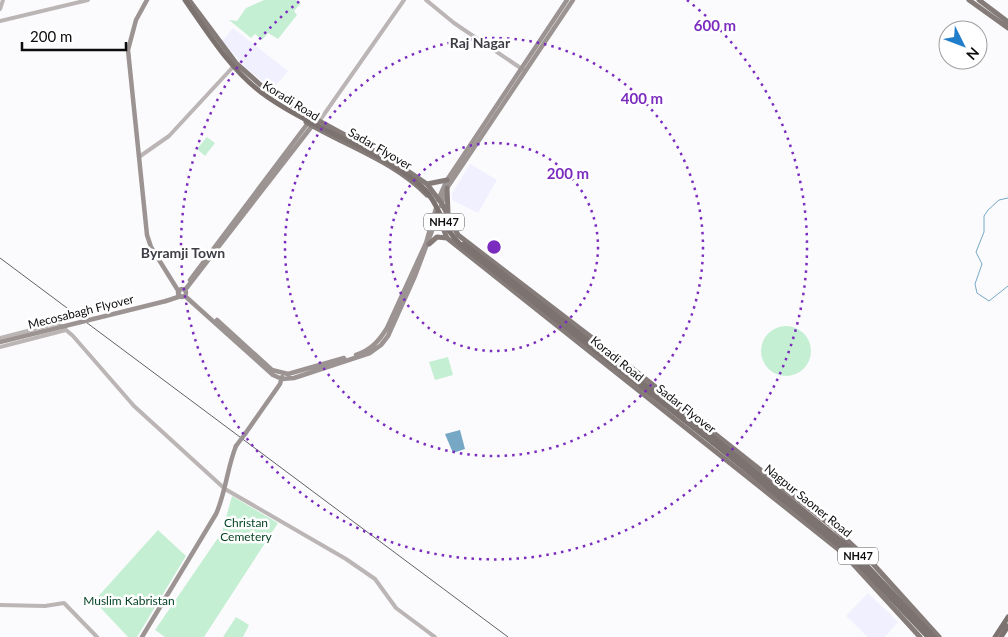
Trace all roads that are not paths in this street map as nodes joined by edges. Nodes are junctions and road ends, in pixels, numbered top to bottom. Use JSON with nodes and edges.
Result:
{"nodes":[{"id":1,"x":3,"y":0,"type":"edge"},
{"id":2,"x":88,"y":0,"type":"edge"},
{"id":3,"x":147,"y":0,"type":"edge"},
{"id":4,"x":404,"y":0,"type":"edge"},
{"id":5,"x":426,"y":0,"type":"edge"},
{"id":6,"x":567,"y":0,"type":"edge"},
{"id":7,"x":573,"y":0,"type":"edge"},
{"id":8,"x":969,"y":0,"type":"edge"},
{"id":9,"x":979,"y":0,"type":"edge"},
{"id":10,"x":187,"y":1,"type":"edge"},
{"id":11,"x":0,"y":9,"type":"edge"},
{"id":12,"x":0,"y":21,"type":"edge"},
{"id":13,"x":1008,"y":22,"type":"edge"},
{"id":14,"x":1008,"y":28,"type":"edge"},
{"id":15,"x":232,"y":68,"type":"junction"},
{"id":16,"x":523,"y":70,"type":"junction"},
{"id":17,"x":319,"y":121,"type":"junction"},
{"id":18,"x":312,"y":126,"type":"junction"},
{"id":19,"x":139,"y":157,"type":"junction"},
{"id":20,"x":447,"y":180,"type":"junction"},
{"id":21,"x":427,"y":184,"type":"junction"},
{"id":22,"x":447,"y":188,"type":"junction"},
{"id":23,"x":440,"y":201,"type":"junction"},
{"id":24,"x":436,"y":210,"type":"junction"},
{"id":25,"x":438,"y":216,"type":"junction"},
{"id":26,"x":448,"y":217,"type":"junction"},
{"id":27,"x":447,"y":238,"type":"junction"},
{"id":28,"x":429,"y":244,"type":"junction"},
{"id":29,"x":409,"y":283,"type":"junction"},
{"id":30,"x":182,"y":293,"type":"junction"},
{"id":31,"x":66,"y":330,"type":"junction"},
{"id":32,"x":0,"y":338,"type":"edge"},
{"id":33,"x":592,"y":338,"type":"junction"},
{"id":34,"x":0,"y":342,"type":"edge"},
{"id":35,"x":0,"y":347,"type":"edge"},
{"id":36,"x":585,"y":347,"type":"junction"},
{"id":37,"x":282,"y":376,"type":"junction"},
{"id":38,"x":726,"y":450,"type":"junction"},
{"id":39,"x":772,"y":488,"type":"junction"},
{"id":40,"x":225,"y":489,"type":"junction"},
{"id":41,"x":0,"y":604,"type":"edge"},
{"id":42,"x":1008,"y":617,"type":"edge"},
{"id":43,"x":1008,"y":626,"type":"edge"},
{"id":44,"x":936,"y":636,"type":"edge"},
{"id":45,"x":97,"y":637,"type":"edge"},
{"id":46,"x":142,"y":637,"type":"edge"},
{"id":47,"x":435,"y":637,"type":"edge"},
{"id":48,"x":920,"y":637,"type":"edge"},
{"id":49,"x":928,"y":637,"type":"edge"},
{"id":50,"x":994,"y":637,"type":"edge"},
{"id":51,"x":1001,"y":637,"type":"edge"}],
"edges":[{"from":1,"to":11,"type":"street"},
{"from":2,"to":12,"type":"street"},
{"from":3,"to":19,"type":"main road"},
{"from":4,"to":17,"type":"street"},
{"from":5,"to":16,"type":"street"},
{"from":6,"to":16,"type":"main road"},
{"from":7,"to":16,"type":"main road"},
{"from":8,"to":14,"type":"main road"},
{"from":9,"to":13,"type":"main road"},
{"from":10,"to":15,"type":"main road","name":"Koradi Road","number":"NH47"},
{"from":10,"to":17,"type":"main road","name":"Koradi Road"},
{"from":10,"to":38,"type":"highway","name":"Sadar Flyover","number":"NH47","bridge":true},
{"from":15,"to":18,"type":"main road","name":"Koradi Road","number":"NH47"},
{"from":15,"to":19,"type":"street"},
{"from":16,"to":20,"type":"main road"},
{"from":16,"to":22,"type":"main road"},
{"from":17,"to":18,"type":"street"},
{"from":17,"to":21,"type":"main road","name":"Koradi Road"},
{"from":18,"to":24,"type":"main road","name":"Koradi Road","number":"NH47"},
{"from":18,"to":30,"type":"main road","name":"Mecosabagh Flyover"},
{"from":19,"to":30,"type":"main road"},
{"from":20,"to":21,"type":"main road"},
{"from":20,"to":23,"type":"main road"},
{"from":21,"to":23,"type":"main road","name":"Koradi Road"},
{"from":22,"to":23,"type":"main road"},
{"from":22,"to":26,"type":"main road"},
{"from":23,"to":24,"type":"main road"},
{"from":23,"to":25,"type":"main road"},
{"from":23,"to":26,"type":"main road","name":"Koradi Road","number":"NH47"},
{"from":24,"to":25,"type":"main road","number":"NH47"},
{"from":24,"to":29,"type":"main road"},
{"from":25,"to":27,"type":"main road","name":"Koradi Road","number":"NH47"},
{"from":25,"to":28,"type":"main road"},
{"from":26,"to":33,"type":"main road","name":"Koradi Road","number":"NH47"},
{"from":27,"to":28,"type":"main road"},
{"from":27,"to":36,"type":"main road","name":"Koradi Road","number":"NH47"},
{"from":28,"to":29,"type":"main road"},
{"from":29,"to":37,"type":"main road"},
{"from":30,"to":34,"type":"main road","name":"Mecosabagh Flyover","bridge":true},
{"from":30,"to":37,"type":"main road"},
{"from":31,"to":32,"type":"street"},
{"from":31,"to":35,"type":"street"},
{"from":31,"to":40,"type":"street"},
{"from":33,"to":36,"type":"main road"},
{"from":33,"to":38,"type":"main road","name":"Koradi Road","number":"NH47"},
{"from":36,"to":38,"type":"main road","name":"Koradi Road","number":"NH47"},
{"from":37,"to":40,"type":"main road","bridge":true},
{"from":38,"to":39,"type":"highway","name":"Nagpur Saoner Road","number":"NH47"},
{"from":38,"to":39,"type":"highway","name":"Nagpur Saoner Road","number":"NH47"},
{"from":38,"to":44,"type":"main road","name":"Koradi Road","number":"NH47"},
{"from":38,"to":48,"type":"main road","name":"Koradi Road","number":"NH47"},
{"from":39,"to":44,"type":"highway","name":"Nagpur Saoner Road","number":"NH47"},
{"from":39,"to":49,"type":"highway","name":"Nagpur Saoner Road","number":"NH47"},
{"from":40,"to":46,"type":"main road"},
{"from":40,"to":47,"type":"street"},
{"from":41,"to":45,"type":"street"},
{"from":42,"to":50,"type":"highway"},
{"from":43,"to":51,"type":"highway"}]}
